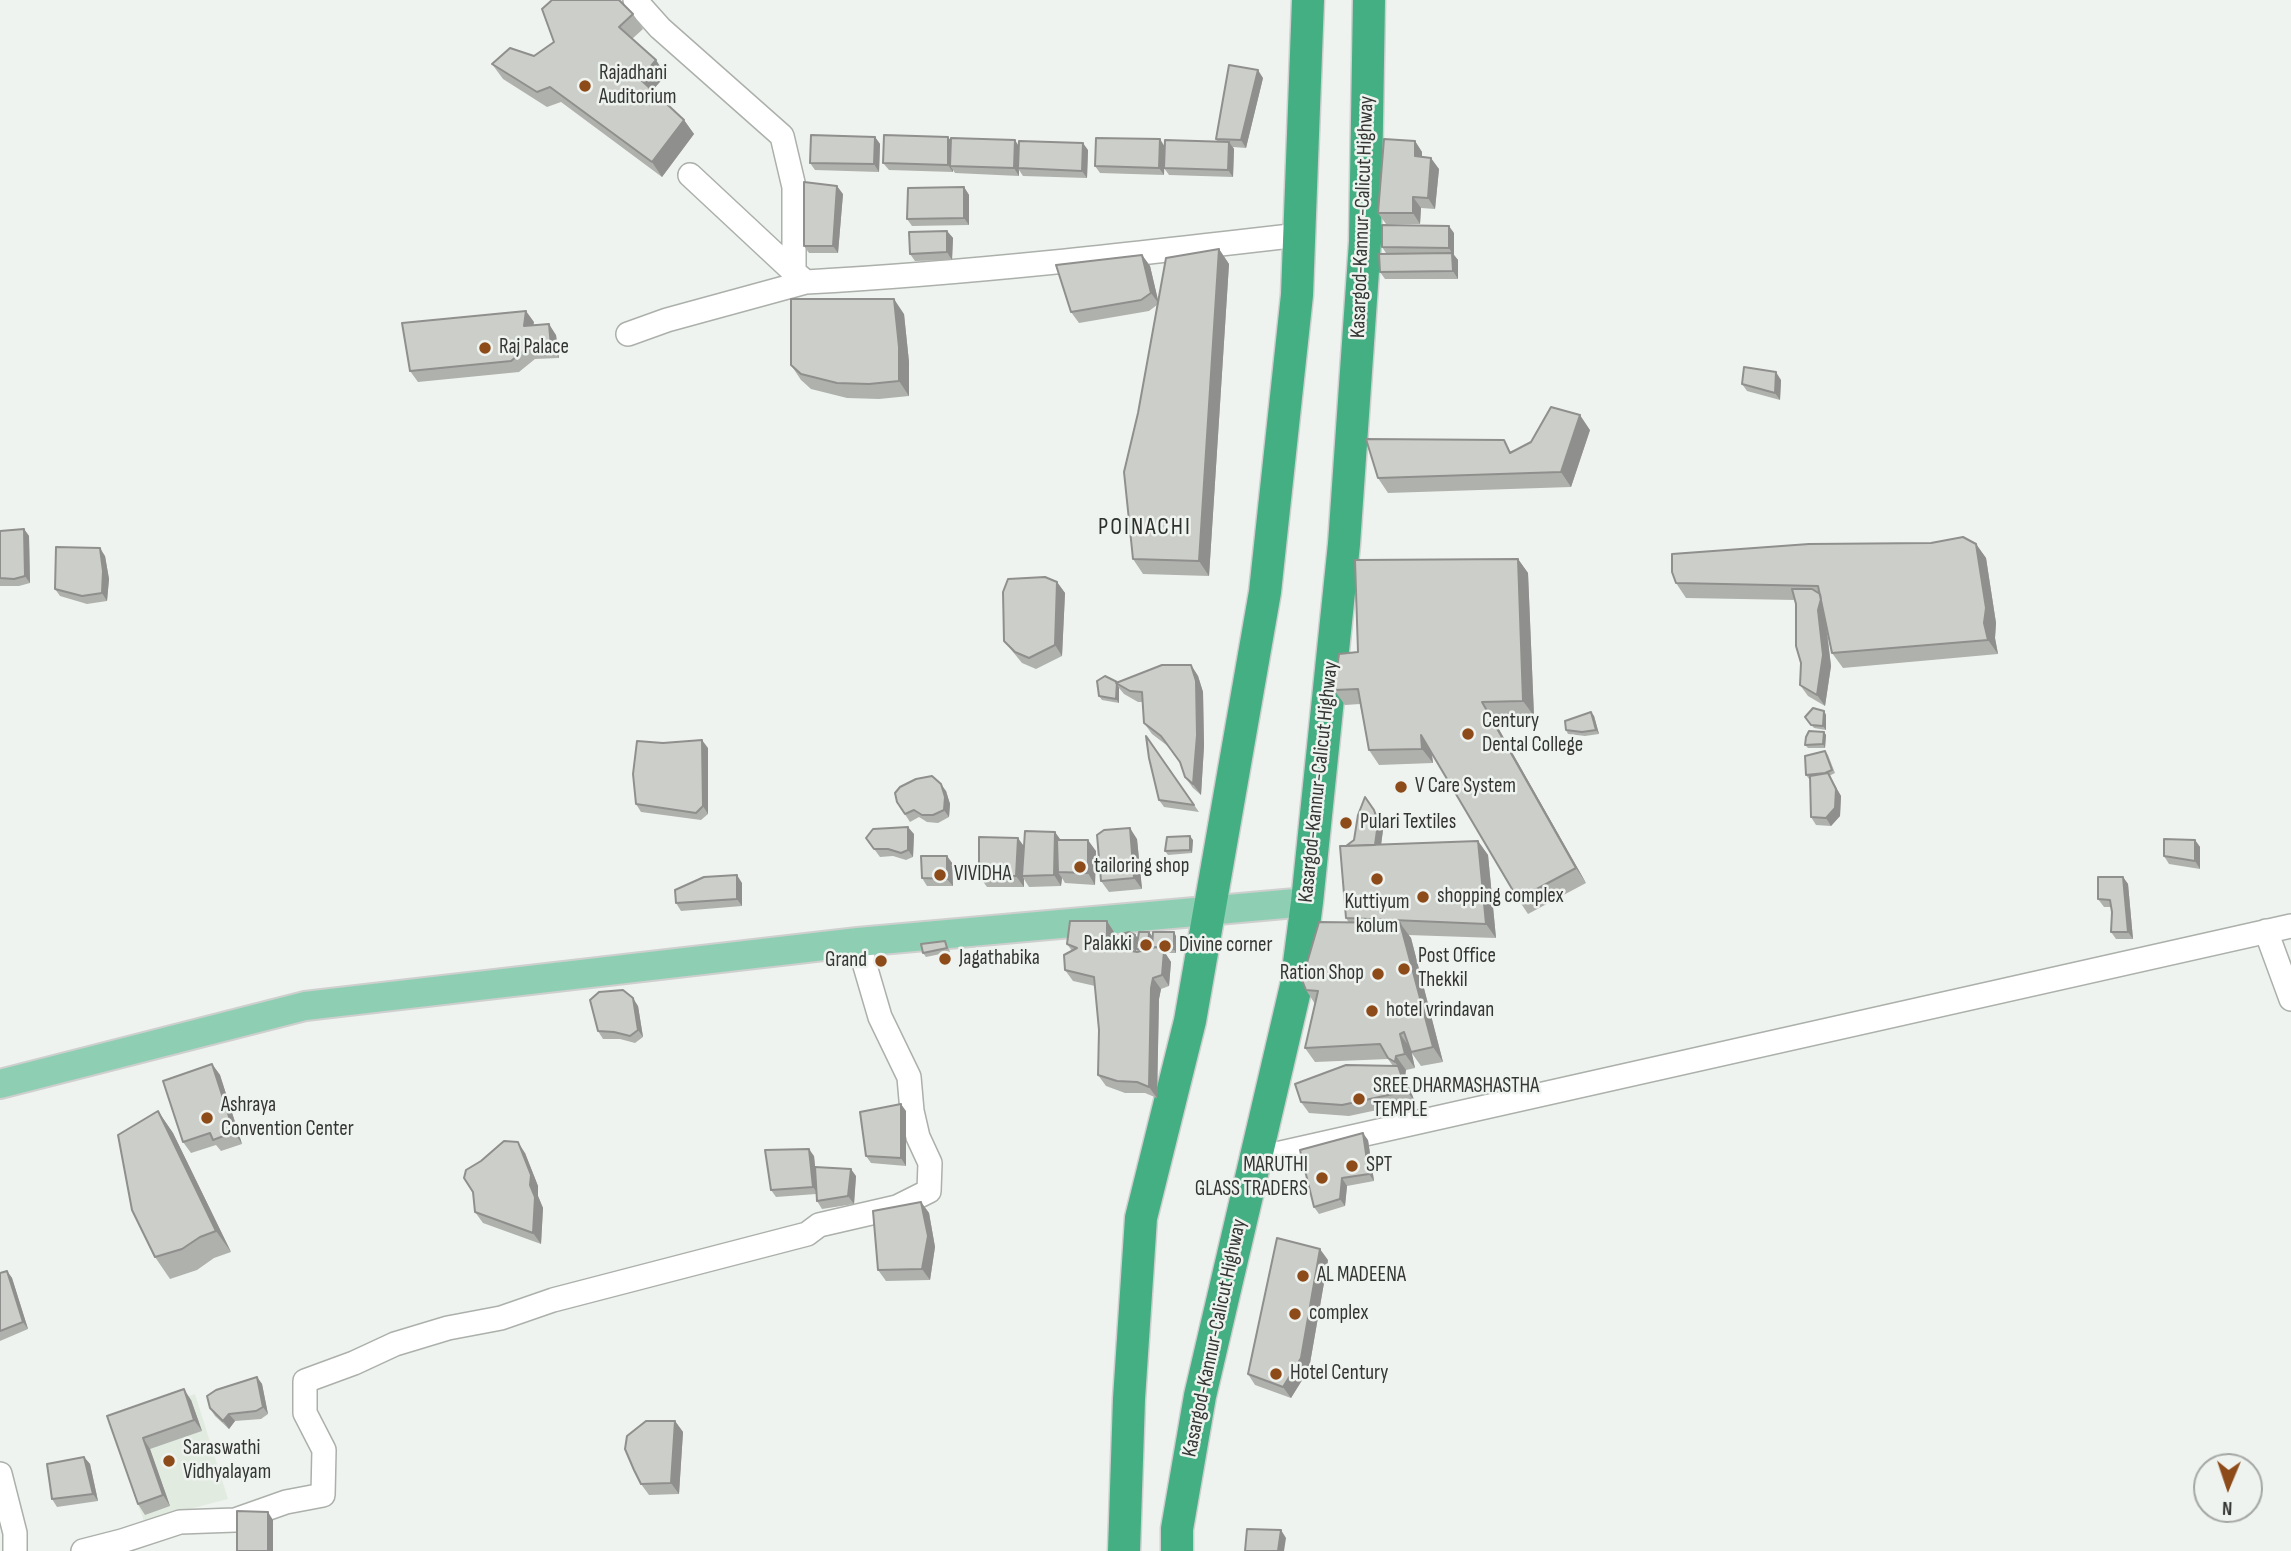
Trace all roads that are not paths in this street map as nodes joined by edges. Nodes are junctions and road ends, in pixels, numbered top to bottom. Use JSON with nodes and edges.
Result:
{"nodes":[{"id":1,"x":635,"y":0,"type":"edge"},
{"id":2,"x":1308,"y":0,"type":"edge"},
{"id":3,"x":1369,"y":0,"type":"edge"},
{"id":4,"x":690,"y":175,"type":"dead end"},
{"id":5,"x":1300,"y":235,"type":"junction"},
{"id":6,"x":800,"y":277,"type":"junction"},
{"id":7,"x":628,"y":334,"type":"dead end"},
{"id":8,"x":1307,"y":902,"type":"junction"},
{"id":9,"x":1208,"y":911,"type":"junction"},
{"id":10,"x":2291,"y":926,"type":"edge"},
{"id":11,"x":2266,"y":931,"type":"junction"},
{"id":12,"x":858,"y":942,"type":"junction"},
{"id":13,"x":2291,"y":999,"type":"edge"},
{"id":14,"x":0,"y":1084,"type":"edge"},
{"id":15,"x":1254,"y":1159,"type":"junction"},
{"id":16,"x":0,"y":1474,"type":"edge"},
{"id":17,"x":15,"y":1551,"type":"edge"},
{"id":18,"x":83,"y":1551,"type":"edge"},
{"id":19,"x":1124,"y":1551,"type":"edge"},
{"id":20,"x":1177,"y":1551,"type":"edge"}],
"edges":[{"from":1,"to":6,"type":"street"},
{"from":2,"to":5,"type":"highway"},
{"from":3,"to":8,"type":"highway","name":"Kasargod-Kannur-Calicut Highway"},
{"from":4,"to":6,"type":"street"},
{"from":5,"to":6,"type":"street"},
{"from":5,"to":9,"type":"highway"},
{"from":6,"to":7,"type":"street"},
{"from":8,"to":9,"type":"main road"},
{"from":8,"to":15,"type":"highway","name":"Kasargod-Kannur-Calicut Highway"},
{"from":9,"to":12,"type":"main road"},
{"from":9,"to":19,"type":"highway"},
{"from":10,"to":11,"type":"street"},
{"from":11,"to":13,"type":"street"},
{"from":11,"to":15,"type":"street"},
{"from":12,"to":14,"type":"main road"},
{"from":12,"to":18,"type":"street"},
{"from":15,"to":20,"type":"highway","name":"Kasargod-Kannur-Calicut Highway"},
{"from":16,"to":17,"type":"street"}]}
